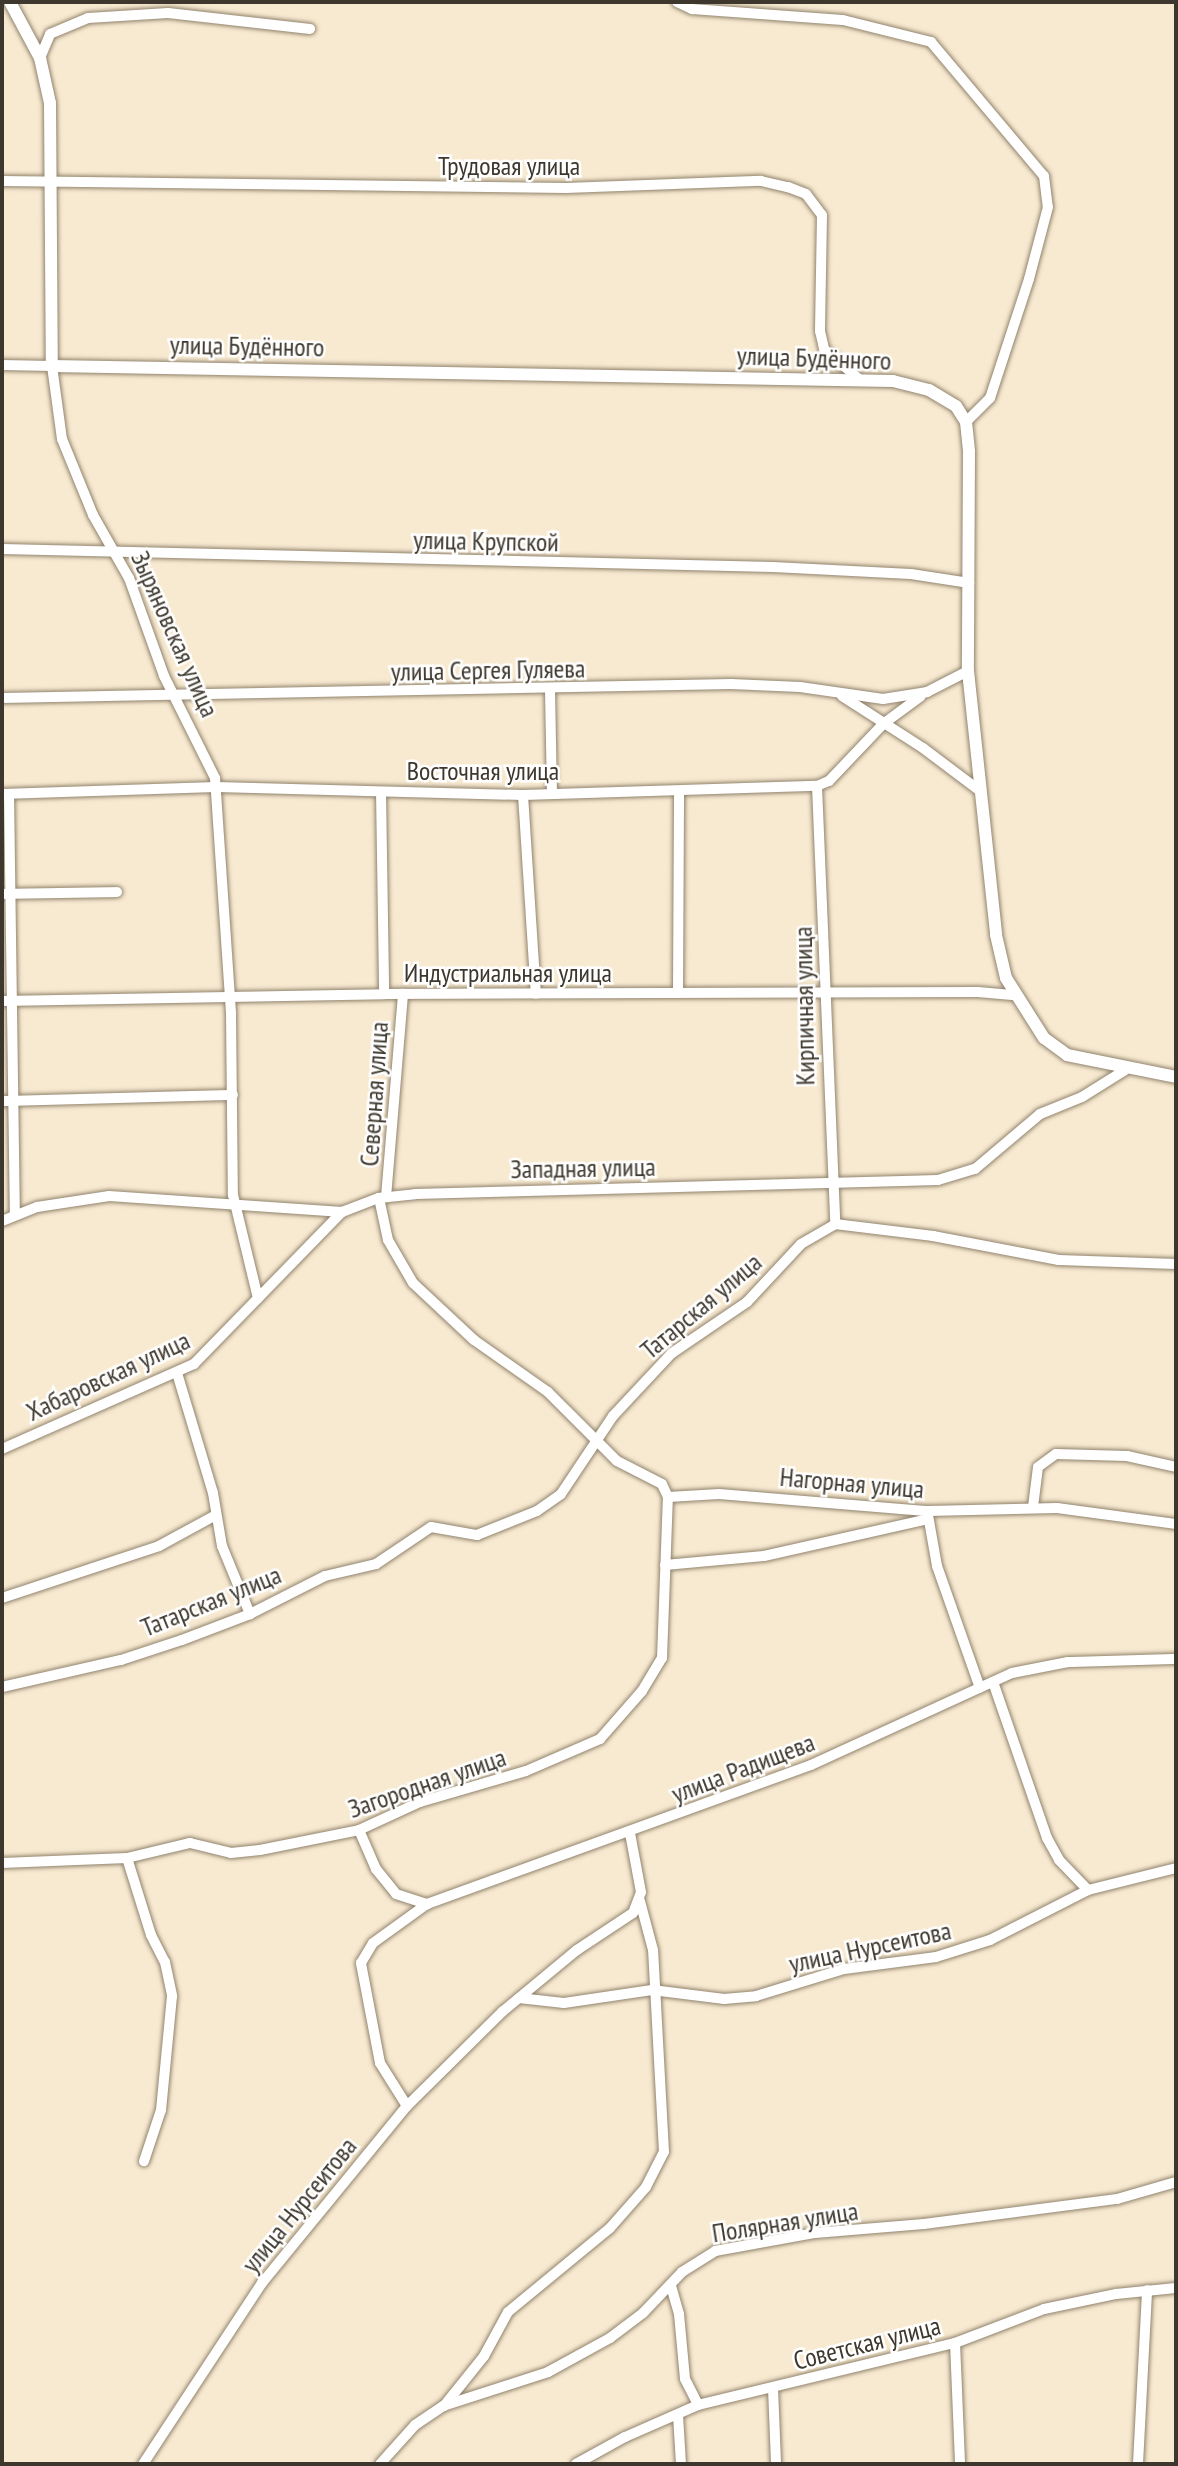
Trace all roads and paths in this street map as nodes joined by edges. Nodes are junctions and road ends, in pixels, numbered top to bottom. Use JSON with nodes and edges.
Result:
{"nodes":[{"id":1,"x":10,"y":2,"type":"edge"},
{"id":2,"x":677,"y":2,"type":"edge"},
{"id":3,"x":310,"y":29,"type":"dead end"},
{"id":4,"x":40,"y":58,"type":"junction"},
{"id":5,"x":2,"y":181,"type":"edge"},
{"id":6,"x":52,"y":184,"type":"junction"},
{"id":7,"x":2,"y":365,"type":"edge"},
{"id":8,"x":52,"y":366,"type":"junction"},
{"id":9,"x":860,"y":380,"type":"junction"},
{"id":10,"x":967,"y":422,"type":"junction"},
{"id":11,"x":2,"y":549,"type":"edge"},
{"id":12,"x":114,"y":553,"type":"junction"},
{"id":13,"x":969,"y":583,"type":"junction"},
{"id":14,"x":968,"y":671,"type":"junction"},
{"id":15,"x":550,"y":690,"type":"junction"},
{"id":16,"x":928,"y":692,"type":"junction"},
{"id":17,"x":841,"y":696,"type":"junction"},
{"id":18,"x":2,"y":698,"type":"edge"},
{"id":19,"x":176,"y":698,"type":"junction"},
{"id":20,"x":883,"y":724,"type":"junction"},
{"id":21,"x":817,"y":786,"type":"junction"},
{"id":22,"x":216,"y":787,"type":"junction"},
{"id":23,"x":980,"y":791,"type":"junction"},
{"id":24,"x":381,"y":792,"type":"junction"},
{"id":25,"x":552,"y":792,"type":"junction"},
{"id":26,"x":679,"y":793,"type":"junction"},
{"id":27,"x":6,"y":794,"type":"edge"},
{"id":28,"x":523,"y":795,"type":"junction"},
{"id":29,"x":117,"y":892,"type":"dead end"},
{"id":30,"x":7,"y":894,"type":"edge"},
{"id":31,"x":678,"y":993,"type":"junction"},
{"id":32,"x":826,"y":993,"type":"junction"},
{"id":33,"x":384,"y":994,"type":"junction"},
{"id":34,"x":403,"y":994,"type":"junction"},
{"id":35,"x":536,"y":994,"type":"junction"},
{"id":36,"x":1014,"y":995,"type":"junction"},
{"id":37,"x":230,"y":997,"type":"junction"},
{"id":38,"x":2,"y":1001,"type":"edge"},
{"id":39,"x":14,"y":1001,"type":"junction"},
{"id":40,"x":1125,"y":1070,"type":"junction"},
{"id":41,"x":1176,"y":1077,"type":"edge"},
{"id":42,"x":233,"y":1095,"type":"junction"},
{"id":43,"x":16,"y":1100,"type":"junction"},
{"id":44,"x":2,"y":1101,"type":"edge"},
{"id":45,"x":830,"y":1182,"type":"junction"},
{"id":46,"x":382,"y":1197,"type":"junction"},
{"id":47,"x":236,"y":1207,"type":"junction"},
{"id":48,"x":342,"y":1212,"type":"junction"},
{"id":49,"x":15,"y":1214,"type":"junction"},
{"id":50,"x":2,"y":1215,"type":"edge"},
{"id":51,"x":2,"y":1221,"type":"edge"},
{"id":52,"x":835,"y":1224,"type":"junction"},
{"id":53,"x":1176,"y":1264,"type":"edge"},
{"id":54,"x":258,"y":1298,"type":"junction"},
{"id":55,"x":177,"y":1373,"type":"junction"},
{"id":56,"x":597,"y":1441,"type":"junction"},
{"id":57,"x":2,"y":1449,"type":"edge"},
{"id":58,"x":1176,"y":1467,"type":"edge"},
{"id":59,"x":668,"y":1497,"type":"junction"},
{"id":60,"x":1033,"y":1507,"type":"junction"},
{"id":61,"x":928,"y":1515,"type":"junction"},
{"id":62,"x":214,"y":1516,"type":"junction"},
{"id":63,"x":1176,"y":1524,"type":"edge"},
{"id":64,"x":666,"y":1565,"type":"junction"},
{"id":65,"x":2,"y":1598,"type":"edge"},
{"id":66,"x":250,"y":1614,"type":"junction"},
{"id":67,"x":1176,"y":1658,"type":"edge"},
{"id":68,"x":993,"y":1682,"type":"junction"},
{"id":69,"x":2,"y":1687,"type":"edge"},
{"id":70,"x":980,"y":1688,"type":"junction"},
{"id":71,"x":359,"y":1830,"type":"junction"},
{"id":72,"x":630,"y":1833,"type":"junction"},
{"id":73,"x":127,"y":1858,"type":"junction"},
{"id":74,"x":2,"y":1863,"type":"edge"},
{"id":75,"x":1176,"y":1868,"type":"edge"},
{"id":76,"x":1088,"y":1890,"type":"junction"},
{"id":77,"x":640,"y":1901,"type":"junction"},
{"id":78,"x":426,"y":1904,"type":"junction"},
{"id":79,"x":652,"y":1990,"type":"junction"},
{"id":80,"x":519,"y":1998,"type":"junction"},
{"id":81,"x":407,"y":2105,"type":"junction"},
{"id":82,"x":144,"y":2161,"type":"dead end"},
{"id":83,"x":1176,"y":2182,"type":"edge"},
{"id":84,"x":671,"y":2286,"type":"junction"},
{"id":85,"x":1176,"y":2288,"type":"edge"},
{"id":86,"x":1147,"y":2290,"type":"junction"},
{"id":87,"x":955,"y":2343,"type":"junction"},
{"id":88,"x":773,"y":2388,"type":"junction"},
{"id":89,"x":698,"y":2405,"type":"junction"},
{"id":90,"x":443,"y":2406,"type":"junction"},
{"id":91,"x":678,"y":2414,"type":"junction"},
{"id":92,"x":143,"y":2464,"type":"edge"},
{"id":93,"x":380,"y":2464,"type":"edge"},
{"id":94,"x":576,"y":2464,"type":"edge"},
{"id":95,"x":681,"y":2464,"type":"edge"},
{"id":96,"x":776,"y":2464,"type":"edge"},
{"id":97,"x":960,"y":2464,"type":"edge"},
{"id":98,"x":1138,"y":2464,"type":"edge"}],
"edges":[{"from":1,"to":4,"type":"street","name":"Зыряновская улица"},
{"from":2,"to":10,"type":"street"},
{"from":3,"to":4,"type":"street"},
{"from":4,"to":6,"type":"street","name":"Зыряновская улица"},
{"from":5,"to":6,"type":"street","name":"Трудовая улица"},
{"from":6,"to":8,"type":"street","name":"Зыряновская улица"},
{"from":6,"to":9,"type":"street","name":"Трудовая улица"},
{"from":7,"to":8,"type":"street","name":"улица Будённого"},
{"from":8,"to":9,"type":"street","name":"улица Будённого"},
{"from":8,"to":12,"type":"street","name":"Зыряновская улица"},
{"from":9,"to":10,"type":"street","name":"улица Будённого"},
{"from":10,"to":13,"type":"street"},
{"from":11,"to":12,"type":"street","name":"улица Крупской"},
{"from":12,"to":13,"type":"street","name":"улица Крупской"},
{"from":12,"to":19,"type":"street","name":"Зыряновская улица"},
{"from":13,"to":14,"type":"street"},
{"from":14,"to":16,"type":"street","name":"улица Сергея Гуляева"},
{"from":14,"to":23,"type":"street"},
{"from":15,"to":17,"type":"street","name":"улица Сергея Гуляева"},
{"from":15,"to":19,"type":"street","name":"улица Сергея Гуляева"},
{"from":15,"to":25,"type":"street"},
{"from":16,"to":17,"type":"street","name":"улица Сергея Гуляева"},
{"from":16,"to":20,"type":"street"},
{"from":17,"to":20,"type":"street"},
{"from":18,"to":19,"type":"street","name":"улица Сергея Гуляева"},
{"from":19,"to":22,"type":"street","name":"Зыряновская улица"},
{"from":20,"to":21,"type":"street"},
{"from":20,"to":23,"type":"street"},
{"from":21,"to":26,"type":"street","name":"Восточная улица"},
{"from":21,"to":32,"type":"street","name":"Кирпичная улица"},
{"from":22,"to":24,"type":"street","name":"Восточная улица"},
{"from":22,"to":27,"type":"street","name":"Восточная улица"},
{"from":22,"to":37,"type":"street","name":"Зыряновская улица"},
{"from":23,"to":36,"type":"street"},
{"from":24,"to":28,"type":"street","name":"Восточная улица"},
{"from":24,"to":33,"type":"street","name":"Северная улица"},
{"from":25,"to":26,"type":"street","name":"Восточная улица"},
{"from":25,"to":28,"type":"street","name":"Восточная улица"},
{"from":26,"to":31,"type":"street"},
{"from":27,"to":30,"type":"street"},
{"from":28,"to":35,"type":"street"},
{"from":29,"to":30,"type":"street"},
{"from":30,"to":39,"type":"street"},
{"from":31,"to":32,"type":"street","name":"Индустриальная улица"},
{"from":31,"to":35,"type":"street","name":"Индустриальная улица"},
{"from":32,"to":36,"type":"street","name":"Индустриальная улица"},
{"from":32,"to":45,"type":"street","name":"Кирпичная улица"},
{"from":33,"to":34,"type":"street","name":"Индустриальная улица"},
{"from":33,"to":37,"type":"street","name":"Индустриальная улица"},
{"from":34,"to":35,"type":"street","name":"Индустриальная улица"},
{"from":34,"to":46,"type":"street","name":"Северная улица"},
{"from":36,"to":40,"type":"street"},
{"from":37,"to":39,"type":"street","name":"Индустриальная улица"},
{"from":37,"to":42,"type":"street","name":"Зыряновская улица"},
{"from":38,"to":39,"type":"street","name":"Индустриальная улица"},
{"from":39,"to":43,"type":"street"},
{"from":40,"to":41,"type":"street"},
{"from":40,"to":45,"type":"street","name":"Западная улица"},
{"from":42,"to":43,"type":"street"},
{"from":42,"to":47,"type":"street","name":"Зыряновская улица"},
{"from":43,"to":44,"type":"street"},
{"from":43,"to":49,"type":"street"},
{"from":45,"to":46,"type":"street","name":"Западная улица"},
{"from":45,"to":52,"type":"street","name":"Кирпичная улица"},
{"from":46,"to":48,"type":"street","name":"Западная улица"},
{"from":46,"to":56,"type":"street","name":"Северная улица"},
{"from":47,"to":48,"type":"street","name":"Западная улица"},
{"from":47,"to":49,"type":"street","name":"Западная улица"},
{"from":47,"to":54,"type":"street","name":"Зыряновская улица"},
{"from":48,"to":54,"type":"street","name":"Хабаровская улица"},
{"from":49,"to":50,"type":"street","name":"Западная улица"},
{"from":49,"to":51,"type":"street","name":"Западная улица"},
{"from":52,"to":53,"type":"street"},
{"from":52,"to":56,"type":"street","name":"Татарская улица"},
{"from":54,"to":55,"type":"street","name":"Хабаровская улица"},
{"from":55,"to":57,"type":"street","name":"Хабаровская улица"},
{"from":55,"to":62,"type":"street"},
{"from":56,"to":59,"type":"street","name":"Северная улица"},
{"from":56,"to":66,"type":"street","name":"Татарская улица"},
{"from":58,"to":60,"type":"street"},
{"from":59,"to":61,"type":"street","name":"Нагорная улица"},
{"from":59,"to":64,"type":"street","name":"Загородная улица"},
{"from":60,"to":61,"type":"street","name":"Нагорная улица"},
{"from":60,"to":63,"type":"street","name":"Нагорная улица"},
{"from":61,"to":64,"type":"street"},
{"from":61,"to":70,"type":"street"},
{"from":62,"to":65,"type":"street"},
{"from":62,"to":66,"type":"street"},
{"from":64,"to":71,"type":"street","name":"Загородная улица"},
{"from":66,"to":69,"type":"street","name":"Татарская улица"},
{"from":67,"to":68,"type":"street","name":"улица Радищева"},
{"from":68,"to":70,"type":"street","name":"улица Радищева"},
{"from":68,"to":76,"type":"street"},
{"from":70,"to":72,"type":"street","name":"улица Радищева"},
{"from":71,"to":73,"type":"street","name":"Загородная улица"},
{"from":71,"to":78,"type":"street"},
{"from":72,"to":77,"type":"street"},
{"from":72,"to":78,"type":"street","name":"улица Радищева"},
{"from":73,"to":74,"type":"street","name":"Загородная улица"},
{"from":73,"to":82,"type":"street"},
{"from":75,"to":76,"type":"street","name":"улица Нурсеитова"},
{"from":76,"to":79,"type":"street","name":"улица Нурсеитова"},
{"from":77,"to":79,"type":"street"},
{"from":77,"to":80,"type":"street","name":"улица Нурсеитова"},
{"from":78,"to":81,"type":"street","name":"улица Радищева"},
{"from":79,"to":80,"type":"street","name":"улица Нурсеитова"},
{"from":79,"to":90,"type":"street"},
{"from":80,"to":81,"type":"street","name":"улица Нурсеитова"},
{"from":81,"to":92,"type":"street","name":"улица Нурсеитова"},
{"from":83,"to":84,"type":"street","name":"Полярная улица"},
{"from":84,"to":89,"type":"street"},
{"from":84,"to":90,"type":"street","name":"Полярная улица"},
{"from":85,"to":86,"type":"street","name":"Советская улица"},
{"from":86,"to":87,"type":"street","name":"Советская улица"},
{"from":86,"to":98,"type":"street"},
{"from":87,"to":88,"type":"street","name":"Советская улица"},
{"from":87,"to":97,"type":"street"},
{"from":88,"to":89,"type":"street","name":"Советская улица"},
{"from":88,"to":96,"type":"street"},
{"from":89,"to":91,"type":"street","name":"Советская улица"},
{"from":90,"to":93,"type":"street","name":"Полярная улица"},
{"from":91,"to":94,"type":"street","name":"Советская улица"},
{"from":91,"to":95,"type":"street"}]}
